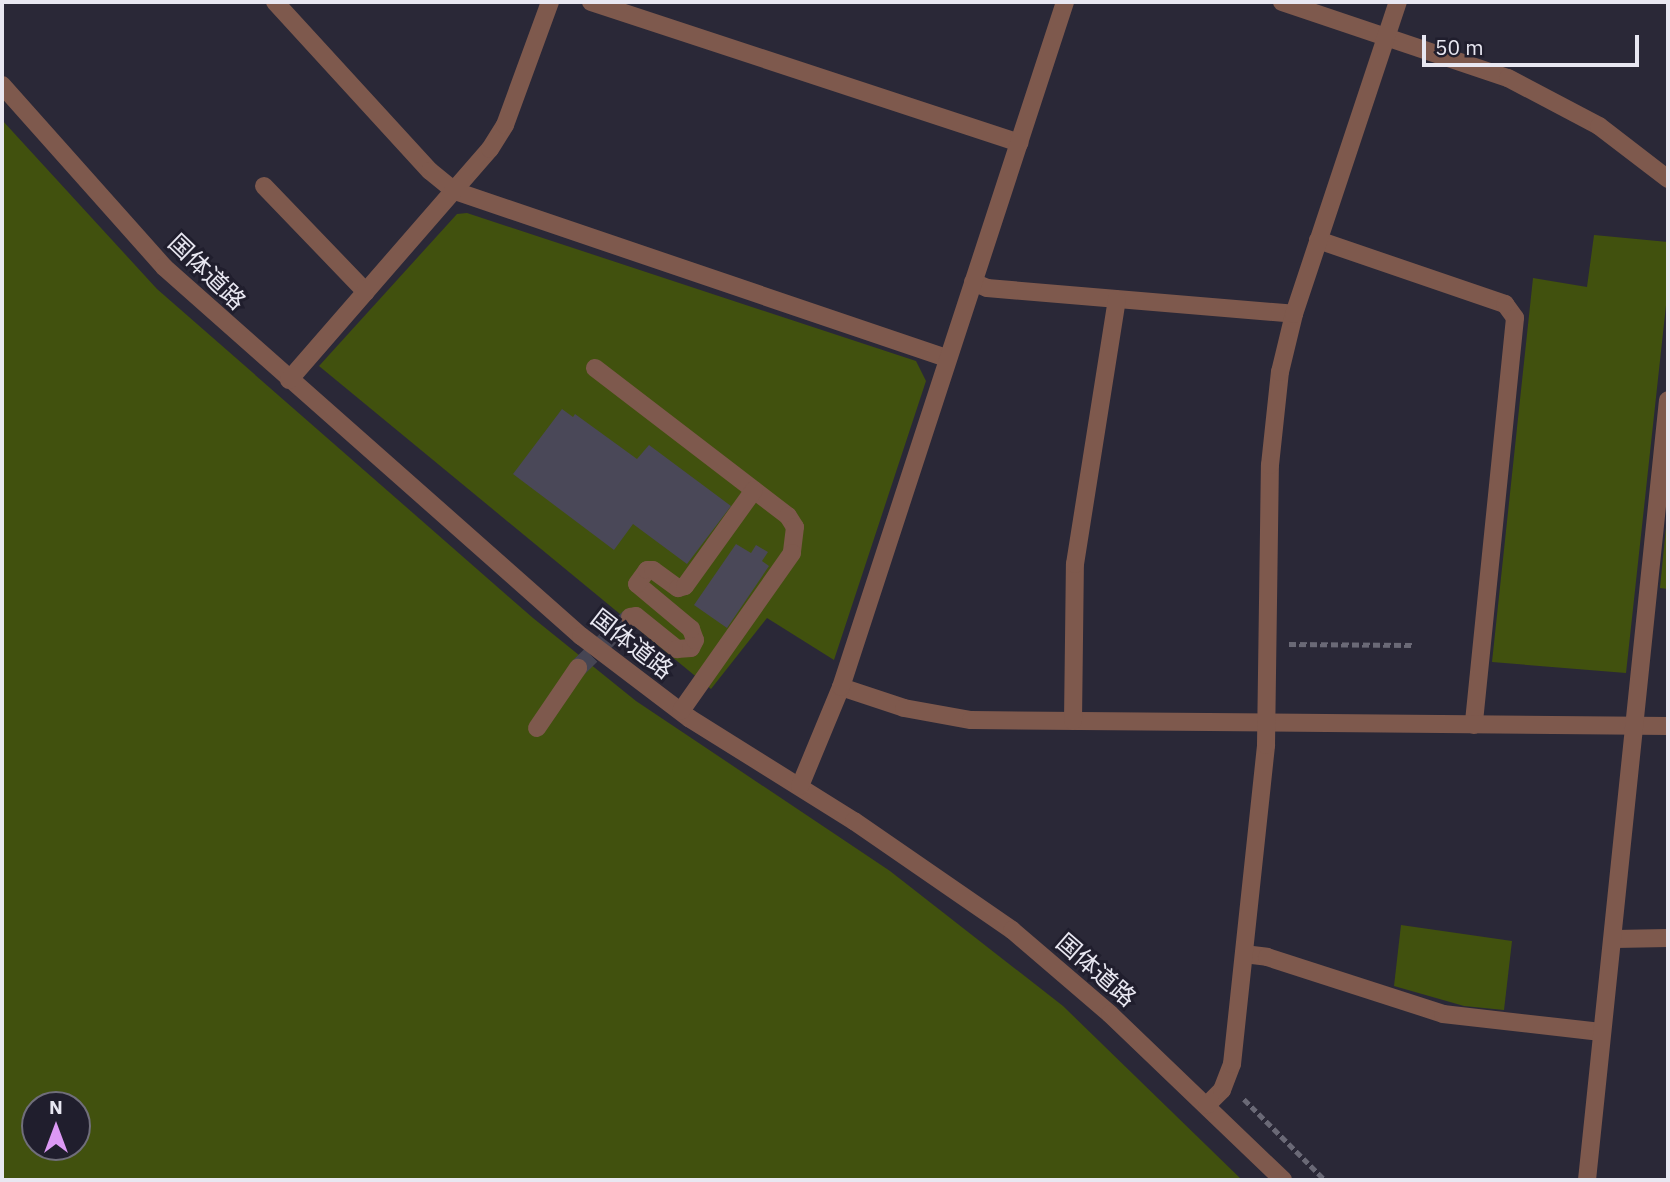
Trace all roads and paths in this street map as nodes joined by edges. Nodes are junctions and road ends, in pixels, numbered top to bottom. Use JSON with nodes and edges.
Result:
{"nodes":[{"id":1,"x":275,"y":2,"type":"edge"},
{"id":2,"x":550,"y":2,"type":"edge"},
{"id":3,"x":591,"y":2,"type":"edge"},
{"id":4,"x":1065,"y":2,"type":"edge"},
{"id":5,"x":1282,"y":2,"type":"edge"},
{"id":6,"x":1398,"y":2,"type":"edge"},
{"id":7,"x":1387,"y":36,"type":"junction"},
{"id":8,"x":2,"y":85,"type":"edge"},
{"id":9,"x":1019,"y":143,"type":"junction"},
{"id":10,"x":1668,"y":179,"type":"edge"},
{"id":11,"x":264,"y":186,"type":"dead end"},
{"id":12,"x":455,"y":191,"type":"junction"},
{"id":13,"x":1318,"y":240,"type":"junction"},
{"id":14,"x":973,"y":282,"type":"junction"},
{"id":15,"x":366,"y":292,"type":"junction"},
{"id":16,"x":1117,"y":299,"type":"junction"},
{"id":17,"x":1294,"y":314,"type":"junction"},
{"id":18,"x":946,"y":358,"type":"junction"},
{"id":19,"x":595,"y":368,"type":"dead end"},
{"id":20,"x":289,"y":380,"type":"junction"},
{"id":21,"x":1668,"y":400,"type":"edge"},
{"id":22,"x":754,"y":490,"type":"junction"},
{"id":23,"x":630,"y":617,"type":"dead end"},
{"id":24,"x":1267,"y":644,"type":"junction"},
{"id":25,"x":1412,"y":645,"type":"dead end"},
{"id":26,"x":578,"y":668,"type":"tunnel mouth"},
{"id":27,"x":841,"y":687,"type":"junction"},
{"id":28,"x":681,"y":711,"type":"junction"},
{"id":29,"x":1073,"y":721,"type":"junction"},
{"id":30,"x":1266,"y":721,"type":"junction"},
{"id":31,"x":1474,"y":725,"type":"junction"},
{"id":32,"x":1668,"y":726,"type":"edge"},
{"id":33,"x":1634,"y":727,"type":"junction"},
{"id":34,"x":537,"y":728,"type":"dead end"},
{"id":35,"x":800,"y":786,"type":"junction"},
{"id":36,"x":1668,"y":938,"type":"edge"},
{"id":37,"x":1615,"y":939,"type":"junction"},
{"id":38,"x":1244,"y":954,"type":"junction"},
{"id":39,"x":1601,"y":1032,"type":"junction"},
{"id":40,"x":1241,"y":1097,"type":"dead end"},
{"id":41,"x":1207,"y":1105,"type":"junction"},
{"id":42,"x":1283,"y":1180,"type":"edge"},
{"id":43,"x":1325,"y":1180,"type":"edge"},
{"id":44,"x":1587,"y":1180,"type":"edge"}],
"edges":[{"from":1,"to":12,"type":"street"},
{"from":2,"to":12,"type":"street"},
{"from":3,"to":9,"type":"street"},
{"from":4,"to":9,"type":"street"},
{"from":5,"to":7,"type":"street"},
{"from":6,"to":7,"type":"street"},
{"from":7,"to":10,"type":"street"},
{"from":7,"to":13,"type":"street"},
{"from":8,"to":20,"type":"street","name":"国体道路"},
{"from":9,"to":14,"type":"street"},
{"from":11,"to":15,"type":"street"},
{"from":12,"to":15,"type":"street"},
{"from":12,"to":18,"type":"street"},
{"from":13,"to":17,"type":"street"},
{"from":13,"to":31,"type":"street"},
{"from":14,"to":16,"type":"street"},
{"from":14,"to":18,"type":"street"},
{"from":15,"to":20,"type":"street"},
{"from":16,"to":17,"type":"street"},
{"from":16,"to":29,"type":"street"},
{"from":17,"to":24,"type":"street"},
{"from":18,"to":27,"type":"street"},
{"from":19,"to":22,"type":"street"},
{"from":20,"to":28,"type":"street","name":"国体道路"},
{"from":21,"to":33,"type":"street"},
{"from":22,"to":23,"type":"street"},
{"from":22,"to":28,"type":"street"},
{"from":24,"to":25,"type":"path"},
{"from":24,"to":30,"type":"street"},
{"from":26,"to":34,"type":"street"},
{"from":27,"to":29,"type":"street"},
{"from":27,"to":35,"type":"street"},
{"from":28,"to":35,"type":"street","name":"国体道路"},
{"from":29,"to":30,"type":"street"},
{"from":30,"to":31,"type":"street"},
{"from":30,"to":38,"type":"street"},
{"from":31,"to":33,"type":"street"},
{"from":32,"to":33,"type":"street"},
{"from":33,"to":37,"type":"street"},
{"from":35,"to":41,"type":"street","name":"国体道路"},
{"from":36,"to":37,"type":"street"},
{"from":37,"to":39,"type":"street"},
{"from":38,"to":39,"type":"street"},
{"from":38,"to":41,"type":"street"},
{"from":39,"to":44,"type":"street"},
{"from":40,"to":43,"type":"path"},
{"from":41,"to":42,"type":"street","name":"国体道路"}]}
